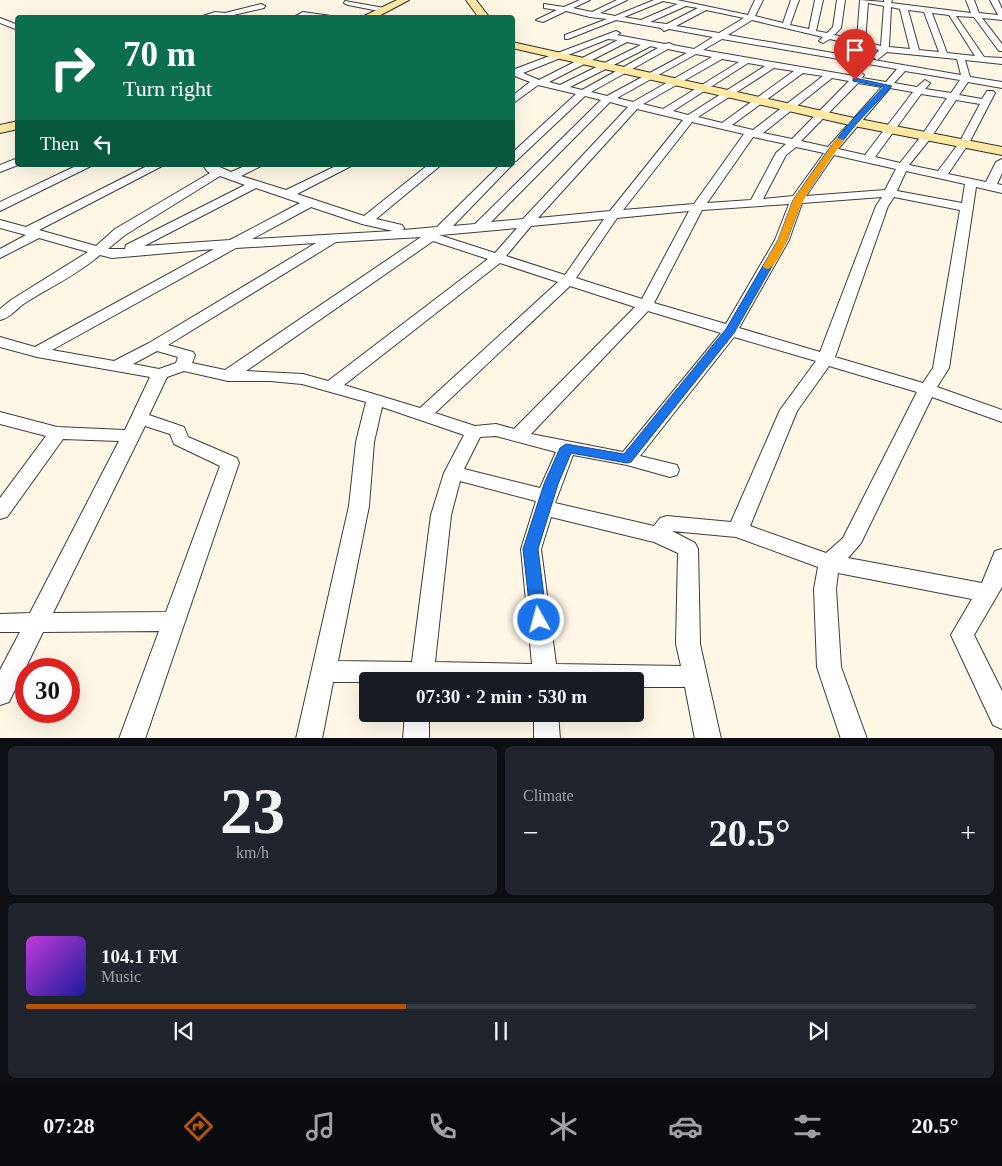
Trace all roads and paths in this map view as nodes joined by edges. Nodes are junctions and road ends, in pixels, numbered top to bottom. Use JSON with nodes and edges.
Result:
{"nodes":[{"id":1,"x":404,"y":0,"type":"edge"},
{"id":2,"x":471,"y":0,"type":"edge"},
{"id":3,"x":586,"y":0,"type":"edge"},
{"id":4,"x":623,"y":0,"type":"edge"},
{"id":5,"x":660,"y":0,"type":"edge"},
{"id":6,"x":666,"y":0,"type":"edge"},
{"id":7,"x":759,"y":0,"type":"edge"},
{"id":8,"x":795,"y":0,"type":"edge"},
{"id":9,"x":820,"y":0,"type":"edge"},
{"id":10,"x":841,"y":0,"type":"edge"},
{"id":11,"x":864,"y":0,"type":"edge"},
{"id":12,"x":912,"y":0,"type":"edge"},
{"id":13,"x":970,"y":0,"type":"edge"},
{"id":14,"x":994,"y":0,"type":"edge"},
{"id":15,"x":684,"y":2,"type":"edge"},
{"id":16,"x":888,"y":2,"type":"edge"},
{"id":17,"x":348,"y":3,"type":"dead end"},
{"id":18,"x":703,"y":4,"type":"edge"},
{"id":19,"x":261,"y":6,"type":"dead end"},
{"id":20,"x":547,"y":6,"type":"dead end"},
{"id":21,"x":908,"y":8,"type":"junction"},
{"id":22,"x":564,"y":9,"type":"junction"},
{"id":23,"x":384,"y":10,"type":"junction"},
{"id":24,"x":927,"y":10,"type":"junction"},
{"id":25,"x":728,"y":12,"type":"junction"},
{"id":26,"x":951,"y":13,"type":"junction"},
{"id":27,"x":592,"y":14,"type":"junction"},
{"id":28,"x":211,"y":15,"type":"edge"},
{"id":29,"x":225,"y":15,"type":"edge"},
{"id":30,"x":225,"y":15,"type":"edge"},
{"id":31,"x":372,"y":15,"type":"edge"},
{"id":32,"x":483,"y":15,"type":"edge"},
{"id":33,"x":976,"y":16,"type":"junction"},
{"id":34,"x":1002,"y":17,"type":"edge"},
{"id":35,"x":583,"y":18,"type":"dead end"},
{"id":36,"x":614,"y":18,"type":"junction"},
{"id":37,"x":750,"y":18,"type":"junction"},
{"id":38,"x":0,"y":20,"type":"edge"},
{"id":39,"x":540,"y":20,"type":"dead end"},
{"id":40,"x":640,"y":23,"type":"junction"},
{"id":41,"x":774,"y":23,"type":"junction"},
{"id":42,"x":786,"y":26,"type":"junction"},
{"id":43,"x":15,"y":27,"type":"edge"},
{"id":44,"x":668,"y":27,"type":"junction"},
{"id":45,"x":808,"y":31,"type":"junction"},
{"id":46,"x":694,"y":32,"type":"junction"},
{"id":47,"x":568,"y":36,"type":"dead end"},
{"id":48,"x":606,"y":36,"type":"junction"},
{"id":49,"x":720,"y":36,"type":"junction"},
{"id":50,"x":830,"y":36,"type":"junction"},
{"id":51,"x":625,"y":40,"type":"junction"},
{"id":52,"x":644,"y":43,"type":"junction"},
{"id":53,"x":858,"y":43,"type":"junction"},
{"id":54,"x":743,"y":44,"type":"junction"},
{"id":55,"x":515,"y":46,"type":"edge"},
{"id":56,"x":666,"y":47,"type":"junction"},
{"id":57,"x":884,"y":49,"type":"junction"},
{"id":58,"x":1002,"y":49,"type":"edge"},
{"id":59,"x":694,"y":52,"type":"junction"},
{"id":60,"x":915,"y":52,"type":"junction"},
{"id":61,"x":930,"y":54,"type":"junction"},
{"id":62,"x":725,"y":55,"type":"junction"},
{"id":63,"x":944,"y":55,"type":"junction"},
{"id":64,"x":558,"y":56,"type":"junction"},
{"id":65,"x":960,"y":56,"type":"junction"},
{"id":66,"x":765,"y":57,"type":"junction"},
{"id":67,"x":1002,"y":60,"type":"edge"},
{"id":68,"x":583,"y":61,"type":"junction"},
{"id":69,"x":798,"y":62,"type":"junction"},
{"id":70,"x":872,"y":63,"type":"junction"},
{"id":71,"x":603,"y":66,"type":"junction"},
{"id":72,"x":829,"y":67,"type":"junction"},
{"id":73,"x":903,"y":68,"type":"junction"},
{"id":74,"x":624,"y":70,"type":"junction"},
{"id":75,"x":515,"y":71,"type":"edge"},
{"id":76,"x":515,"y":71,"type":"edge"},
{"id":77,"x":992,"y":71,"type":"edge"},
{"id":78,"x":931,"y":73,"type":"junction"},
{"id":79,"x":651,"y":76,"type":"junction"},
{"id":80,"x":966,"y":79,"type":"junction"},
{"id":81,"x":855,"y":80,"type":"junction"},
{"id":82,"x":538,"y":82,"type":"junction"},
{"id":83,"x":675,"y":82,"type":"junction"},
{"id":84,"x":888,"y":86,"type":"junction"},
{"id":85,"x":561,"y":88,"type":"junction"},
{"id":86,"x":702,"y":88,"type":"junction"},
{"id":87,"x":920,"y":91,"type":"junction"},
{"id":88,"x":583,"y":93,"type":"junction"},
{"id":89,"x":728,"y":94,"type":"junction"},
{"id":90,"x":952,"y":96,"type":"junction"},
{"id":91,"x":515,"y":99,"type":"edge"},
{"id":92,"x":608,"y":99,"type":"junction"},
{"id":93,"x":760,"y":100,"type":"junction"},
{"id":94,"x":985,"y":102,"type":"junction"},
{"id":95,"x":635,"y":105,"type":"junction"},
{"id":96,"x":790,"y":107,"type":"junction"},
{"id":97,"x":665,"y":112,"type":"junction"},
{"id":98,"x":820,"y":114,"type":"junction"},
{"id":99,"x":690,"y":118,"type":"junction"},
{"id":100,"x":854,"y":122,"type":"junction"},
{"id":101,"x":15,"y":126,"type":"edge"},
{"id":102,"x":724,"y":126,"type":"junction"},
{"id":103,"x":889,"y":128,"type":"junction"},
{"id":104,"x":0,"y":129,"type":"edge"},
{"id":105,"x":752,"y":133,"type":"junction"},
{"id":106,"x":927,"y":136,"type":"junction"},
{"id":107,"x":794,"y":143,"type":"junction"},
{"id":108,"x":964,"y":143,"type":"junction"},
{"id":109,"x":831,"y":151,"type":"junction"},
{"id":110,"x":1002,"y":151,"type":"edge"},
{"id":111,"x":515,"y":156,"type":"edge"},
{"id":112,"x":868,"y":159,"type":"junction"},
{"id":113,"x":15,"y":162,"type":"edge"},
{"id":114,"x":1002,"y":162,"type":"edge"},
{"id":115,"x":82,"y":167,"type":"edge"},
{"id":116,"x":154,"y":167,"type":"edge"},
{"id":117,"x":245,"y":167,"type":"edge"},
{"id":118,"x":343,"y":167,"type":"edge"},
{"id":119,"x":433,"y":167,"type":"edge"},
{"id":120,"x":504,"y":167,"type":"edge"},
{"id":121,"x":902,"y":167,"type":"junction"},
{"id":122,"x":0,"y":169,"type":"edge"},
{"id":123,"x":220,"y":171,"type":"edge"},
{"id":124,"x":941,"y":175,"type":"junction"},
{"id":125,"x":971,"y":182,"type":"junction"},
{"id":126,"x":255,"y":184,"type":"junction"},
{"id":127,"x":996,"y":187,"type":"edge"},
{"id":128,"x":891,"y":193,"type":"junction"},
{"id":129,"x":288,"y":194,"type":"junction"},
{"id":130,"x":797,"y":200,"type":"junction"},
{"id":131,"x":310,"y":202,"type":"junction"},
{"id":132,"x":756,"y":203,"type":"junction"},
{"id":133,"x":0,"y":207,"type":"edge"},
{"id":134,"x":698,"y":207,"type":"junction"},
{"id":135,"x":968,"y":208,"type":"junction"},
{"id":136,"x":614,"y":214,"type":"junction"},
{"id":137,"x":366,"y":221,"type":"junction"},
{"id":138,"x":528,"y":222,"type":"junction"},
{"id":139,"x":0,"y":224,"type":"edge"},
{"id":140,"x":479,"y":227,"type":"junction"},
{"id":141,"x":33,"y":233,"type":"junction"},
{"id":142,"x":430,"y":233,"type":"junction"},
{"id":143,"x":334,"y":238,"type":"junction"},
{"id":144,"x":234,"y":244,"type":"junction"},
{"id":145,"x":96,"y":250,"type":"junction"},
{"id":146,"x":0,"y":254,"type":"edge"},
{"id":147,"x":120,"y":254,"type":"junction"},
{"id":148,"x":498,"y":258,"type":"junction"},
{"id":149,"x":568,"y":280,"type":"junction"},
{"id":150,"x":645,"y":305,"type":"junction"},
{"id":151,"x":0,"y":316,"type":"edge"},
{"id":152,"x":730,"y":331,"type":"junction"},
{"id":153,"x":0,"y":342,"type":"edge"},
{"id":154,"x":155,"y":346,"type":"junction"},
{"id":155,"x":37,"y":352,"type":"junction"},
{"id":156,"x":826,"y":359,"type":"junction"},
{"id":157,"x":117,"y":366,"type":"junction"},
{"id":158,"x":183,"y":366,"type":"junction"},
{"id":159,"x":160,"y":374,"type":"junction"},
{"id":160,"x":228,"y":376,"type":"junction"},
{"id":161,"x":331,"y":387,"type":"junction"},
{"id":162,"x":926,"y":390,"type":"junction"},
{"id":163,"x":375,"y":399,"type":"junction"},
{"id":164,"x":423,"y":415,"type":"junction"},
{"id":165,"x":1002,"y":416,"type":"edge"},
{"id":166,"x":0,"y":418,"type":"edge"},
{"id":167,"x":136,"y":427,"type":"junction"},
{"id":168,"x":474,"y":432,"type":"junction"},
{"id":169,"x":57,"y":433,"type":"junction"},
{"id":170,"x":518,"y":436,"type":"junction"},
{"id":171,"x":566,"y":448,"type":"junction"},
{"id":172,"x":627,"y":459,"type":"junction"},
{"id":173,"x":670,"y":470,"type":"dead end"},
{"id":174,"x":453,"y":473,"type":"junction"},
{"id":175,"x":545,"y":503,"type":"junction"},
{"id":176,"x":0,"y":512,"type":"edge"},
{"id":177,"x":738,"y":530,"type":"junction"},
{"id":178,"x":659,"y":535,"type":"junction"},
{"id":179,"x":1002,"y":557,"type":"edge"},
{"id":180,"x":829,"y":564,"type":"junction"},
{"id":181,"x":988,"y":593,"type":"junction"},
{"id":182,"x":174,"y":621,"type":"junction"},
{"id":183,"x":36,"y":622,"type":"junction"},
{"id":184,"x":0,"y":623,"type":"edge"},
{"id":185,"x":324,"y":672,"type":"junction"},
{"id":186,"x":422,"y":672,"type":"edge"},
{"id":187,"x":545,"y":672,"type":"edge"},
{"id":188,"x":359,"y":674,"type":"edge"},
{"id":189,"x":644,"y":678,"type":"edge"},
{"id":190,"x":695,"y":678,"type":"junction"},
{"id":191,"x":0,"y":694,"type":"edge"},
{"id":192,"x":1002,"y":717,"type":"edge"},
{"id":193,"x":417,"y":722,"type":"edge"},
{"id":194,"x":546,"y":722,"type":"edge"},
{"id":195,"x":132,"y":738,"type":"edge"},
{"id":196,"x":309,"y":738,"type":"edge"},
{"id":197,"x":416,"y":738,"type":"edge"},
{"id":198,"x":547,"y":738,"type":"edge"},
{"id":199,"x":708,"y":738,"type":"edge"},
{"id":200,"x":854,"y":738,"type":"edge"}],
"edges":[{"from":1,"to":23,"type":"street"},
{"from":2,"to":32,"type":"street"},
{"from":3,"to":22,"type":"street"},
{"from":4,"to":27,"type":"street"},
{"from":5,"to":36,"type":"street"},
{"from":6,"to":15,"type":"street"},
{"from":7,"to":37,"type":"street"},
{"from":8,"to":42,"type":"street"},
{"from":9,"to":45,"type":"street"},
{"from":10,"to":50,"type":"street"},
{"from":11,"to":16,"type":"street"},
{"from":11,"to":53,"type":"street"},
{"from":12,"to":21,"type":"street"},
{"from":13,"to":33,"type":"street"},
{"from":14,"to":34,"type":"street"},
{"from":15,"to":18,"type":"street"},
{"from":15,"to":40,"type":"street"},
{"from":16,"to":21,"type":"street"},
{"from":16,"to":57,"type":"street"},
{"from":17,"to":23,"type":"street"},
{"from":18,"to":25,"type":"street"},
{"from":18,"to":44,"type":"street"},
{"from":19,"to":30,"type":"street"},
{"from":20,"to":22,"type":"street"},
{"from":21,"to":24,"type":"street"},
{"from":21,"to":60,"type":"street"},
{"from":22,"to":27,"type":"street"},
{"from":22,"to":39,"type":"street"},
{"from":23,"to":31,"type":"street"},
{"from":24,"to":26,"type":"street"},
{"from":24,"to":63,"type":"street"},
{"from":25,"to":37,"type":"street"},
{"from":25,"to":46,"type":"street"},
{"from":26,"to":33,"type":"street"},
{"from":26,"to":77,"type":"street"},
{"from":27,"to":35,"type":"street"},
{"from":27,"to":36,"type":"street"},
{"from":28,"to":29,"type":"street"},
{"from":33,"to":34,"type":"street"},
{"from":33,"to":58,"type":"street"},
{"from":36,"to":40,"type":"street"},
{"from":36,"to":47,"type":"street"},
{"from":37,"to":41,"type":"street"},
{"from":37,"to":49,"type":"street"},
{"from":38,"to":43,"type":"street"},
{"from":40,"to":44,"type":"street"},
{"from":40,"to":48,"type":"street"},
{"from":41,"to":42,"type":"street"},
{"from":41,"to":54,"type":"street"},
{"from":42,"to":45,"type":"street"},
{"from":44,"to":46,"type":"street"},
{"from":44,"to":52,"type":"street"},
{"from":45,"to":50,"type":"street"},
{"from":45,"to":66,"type":"street"},
{"from":46,"to":49,"type":"street"},
{"from":46,"to":56,"type":"street"},
{"from":48,"to":51,"type":"street"},
{"from":48,"to":64,"type":"street"},
{"from":49,"to":54,"type":"street"},
{"from":49,"to":59,"type":"street"},
{"from":50,"to":53,"type":"street"},
{"from":50,"to":69,"type":"street"},
{"from":51,"to":52,"type":"street"},
{"from":51,"to":68,"type":"street"},
{"from":52,"to":56,"type":"street"},
{"from":52,"to":71,"type":"street"},
{"from":53,"to":57,"type":"street"},
{"from":53,"to":72,"type":"street"},
{"from":54,"to":66,"type":"street"},
{"from":55,"to":64,"type":"street"},
{"from":56,"to":59,"type":"street"},
{"from":56,"to":74,"type":"street"},
{"from":57,"to":60,"type":"street"},
{"from":57,"to":70,"type":"street"},
{"from":59,"to":62,"type":"street"},
{"from":59,"to":79,"type":"street"},
{"from":60,"to":61,"type":"street"},
{"from":61,"to":63,"type":"street"},
{"from":61,"to":78,"type":"street"},
{"from":62,"to":66,"type":"street"},
{"from":62,"to":83,"type":"street"},
{"from":63,"to":65,"type":"street"},
{"from":64,"to":68,"type":"street"},
{"from":64,"to":75,"type":"street"},
{"from":65,"to":77,"type":"street"},
{"from":65,"to":80,"type":"street"},
{"from":66,"to":69,"type":"street"},
{"from":66,"to":69,"type":"street"},
{"from":66,"to":86,"type":"street"},
{"from":66,"to":89,"type":"street"},
{"from":67,"to":77,"type":"street"},
{"from":68,"to":71,"type":"street"},
{"from":68,"to":82,"type":"street"},
{"from":69,"to":72,"type":"street"},
{"from":69,"to":72,"type":"street"},
{"from":69,"to":93,"type":"street"},
{"from":70,"to":72,"type":"street"},
{"from":70,"to":73,"type":"street"},
{"from":70,"to":81,"type":"street"},
{"from":71,"to":74,"type":"street"},
{"from":71,"to":85,"type":"street"},
{"from":72,"to":81,"type":"street"},
{"from":72,"to":96,"type":"street"},
{"from":73,"to":78,"type":"street"},
{"from":73,"to":84,"type":"street"},
{"from":74,"to":79,"type":"street"},
{"from":74,"to":88,"type":"street"},
{"from":76,"to":82,"type":"street"},
{"from":77,"to":80,"type":"street"},
{"from":77,"to":94,"type":"street"},
{"from":78,"to":80,"type":"street"},
{"from":78,"to":87,"type":"street"},
{"from":79,"to":83,"type":"street"},
{"from":79,"to":92,"type":"street"},
{"from":80,"to":90,"type":"street"},
{"from":81,"to":84,"type":"street"},
{"from":81,"to":98,"type":"street"},
{"from":82,"to":85,"type":"street"},
{"from":82,"to":91,"type":"street"},
{"from":83,"to":86,"type":"street"},
{"from":83,"to":95,"type":"street"},
{"from":84,"to":87,"type":"street"},
{"from":84,"to":100,"type":"street"},
{"from":85,"to":88,"type":"street"},
{"from":86,"to":89,"type":"street"},
{"from":86,"to":97,"type":"street"},
{"from":87,"to":90,"type":"street"},
{"from":87,"to":103,"type":"street"},
{"from":88,"to":92,"type":"street"},
{"from":88,"to":111,"type":"street"},
{"from":89,"to":93,"type":"street"},
{"from":89,"to":99,"type":"street"},
{"from":90,"to":94,"type":"street"},
{"from":90,"to":106,"type":"street"},
{"from":92,"to":95,"type":"street"},
{"from":92,"to":140,"type":"street"},
{"from":93,"to":96,"type":"street"},
{"from":93,"to":102,"type":"street"},
{"from":94,"to":108,"type":"street"},
{"from":95,"to":97,"type":"street"},
{"from":95,"to":138,"type":"street"},
{"from":96,"to":98,"type":"street"},
{"from":96,"to":105,"type":"street"},
{"from":97,"to":99,"type":"street"},
{"from":98,"to":100,"type":"street"},
{"from":98,"to":107,"type":"street"},
{"from":99,"to":102,"type":"street"},
{"from":99,"to":136,"type":"street"},
{"from":100,"to":103,"type":"street"},
{"from":100,"to":109,"type":"street"},
{"from":101,"to":104,"type":"street"},
{"from":102,"to":105,"type":"street"},
{"from":103,"to":106,"type":"street"},
{"from":103,"to":112,"type":"street"},
{"from":105,"to":107,"type":"street"},
{"from":105,"to":134,"type":"street"},
{"from":106,"to":108,"type":"street"},
{"from":106,"to":121,"type":"street"},
{"from":107,"to":109,"type":"street"},
{"from":107,"to":132,"type":"street"},
{"from":108,"to":110,"type":"street"},
{"from":108,"to":124,"type":"street"},
{"from":109,"to":112,"type":"street"},
{"from":109,"to":130,"type":"street"},
{"from":112,"to":121,"type":"street"},
{"from":113,"to":122,"type":"street"},
{"from":114,"to":127,"type":"street"},
{"from":115,"to":133,"type":"street"},
{"from":116,"to":141,"type":"street"},
{"from":117,"to":123,"type":"street"},
{"from":118,"to":129,"type":"street"},
{"from":119,"to":137,"type":"street"},
{"from":120,"to":142,"type":"street"},
{"from":121,"to":124,"type":"street"},
{"from":121,"to":128,"type":"street"},
{"from":123,"to":126,"type":"street"},
{"from":123,"to":145,"type":"street"},
{"from":124,"to":125,"type":"street"},
{"from":125,"to":127,"type":"street"},
{"from":125,"to":135,"type":"street"},
{"from":126,"to":129,"type":"street"},
{"from":126,"to":147,"type":"street"},
{"from":128,"to":130,"type":"street"},
{"from":128,"to":135,"type":"street"},
{"from":128,"to":156,"type":"street"},
{"from":129,"to":131,"type":"street"},
{"from":130,"to":132,"type":"street"},
{"from":130,"to":152,"type":"street"},
{"from":131,"to":137,"type":"street"},
{"from":131,"to":144,"type":"street"},
{"from":132,"to":134,"type":"street"},
{"from":134,"to":136,"type":"street"},
{"from":134,"to":150,"type":"street"},
{"from":135,"to":162,"type":"street"},
{"from":136,"to":138,"type":"street"},
{"from":136,"to":149,"type":"street"},
{"from":137,"to":142,"type":"street"},
{"from":138,"to":140,"type":"street"},
{"from":138,"to":148,"type":"street"},
{"from":139,"to":141,"type":"street"},
{"from":140,"to":142,"type":"street"},
{"from":141,"to":145,"type":"street"},
{"from":141,"to":146,"type":"street"},
{"from":142,"to":143,"type":"street"},
{"from":142,"to":148,"type":"street"},
{"from":142,"to":160,"type":"street"},
{"from":143,"to":144,"type":"street"},
{"from":143,"to":154,"type":"street"},
{"from":144,"to":147,"type":"street"},
{"from":144,"to":155,"type":"street"},
{"from":145,"to":147,"type":"street"},
{"from":145,"to":151,"type":"street"},
{"from":148,"to":149,"type":"street"},
{"from":148,"to":161,"type":"street"},
{"from":149,"to":150,"type":"street"},
{"from":149,"to":164,"type":"street"},
{"from":150,"to":152,"type":"street"},
{"from":150,"to":170,"type":"street"},
{"from":152,"to":156,"type":"street"},
{"from":152,"to":172,"type":"street"},
{"from":153,"to":155,"type":"street"},
{"from":154,"to":157,"type":"street"},
{"from":154,"to":158,"type":"street"},
{"from":155,"to":157,"type":"street"},
{"from":156,"to":162,"type":"street"},
{"from":156,"to":177,"type":"street"},
{"from":157,"to":159,"type":"street"},
{"from":158,"to":159,"type":"street"},
{"from":158,"to":160,"type":"street"},
{"from":159,"to":167,"type":"street"},
{"from":160,"to":161,"type":"street"},
{"from":161,"to":163,"type":"street"},
{"from":162,"to":165,"type":"street"},
{"from":162,"to":180,"type":"street"},
{"from":163,"to":164,"type":"street"},
{"from":163,"to":185,"type":"street"},
{"from":164,"to":168,"type":"street"},
{"from":166,"to":169,"type":"street"},
{"from":167,"to":169,"type":"street"},
{"from":167,"to":182,"type":"street"},
{"from":167,"to":183,"type":"street"},
{"from":168,"to":170,"type":"street"},
{"from":168,"to":174,"type":"street"},
{"from":169,"to":176,"type":"street"},
{"from":170,"to":171,"type":"street"},
{"from":171,"to":172,"type":"street"},
{"from":171,"to":175,"type":"street"},
{"from":172,"to":173,"type":"street"},
{"from":174,"to":175,"type":"street"},
{"from":174,"to":186,"type":"street"},
{"from":175,"to":178,"type":"street"},
{"from":175,"to":187,"type":"street"},
{"from":177,"to":178,"type":"street"},
{"from":177,"to":180,"type":"street"},
{"from":178,"to":190,"type":"street"},
{"from":179,"to":181,"type":"street"},
{"from":180,"to":181,"type":"street"},
{"from":180,"to":200,"type":"street"},
{"from":181,"to":192,"type":"street"},
{"from":182,"to":183,"type":"street"},
{"from":182,"to":195,"type":"street"},
{"from":183,"to":184,"type":"street"},
{"from":183,"to":191,"type":"street"},
{"from":185,"to":188,"type":"street"},
{"from":185,"to":196,"type":"street"},
{"from":189,"to":190,"type":"street"},
{"from":190,"to":199,"type":"street"},
{"from":193,"to":197,"type":"street"},
{"from":194,"to":198,"type":"street"}]}
